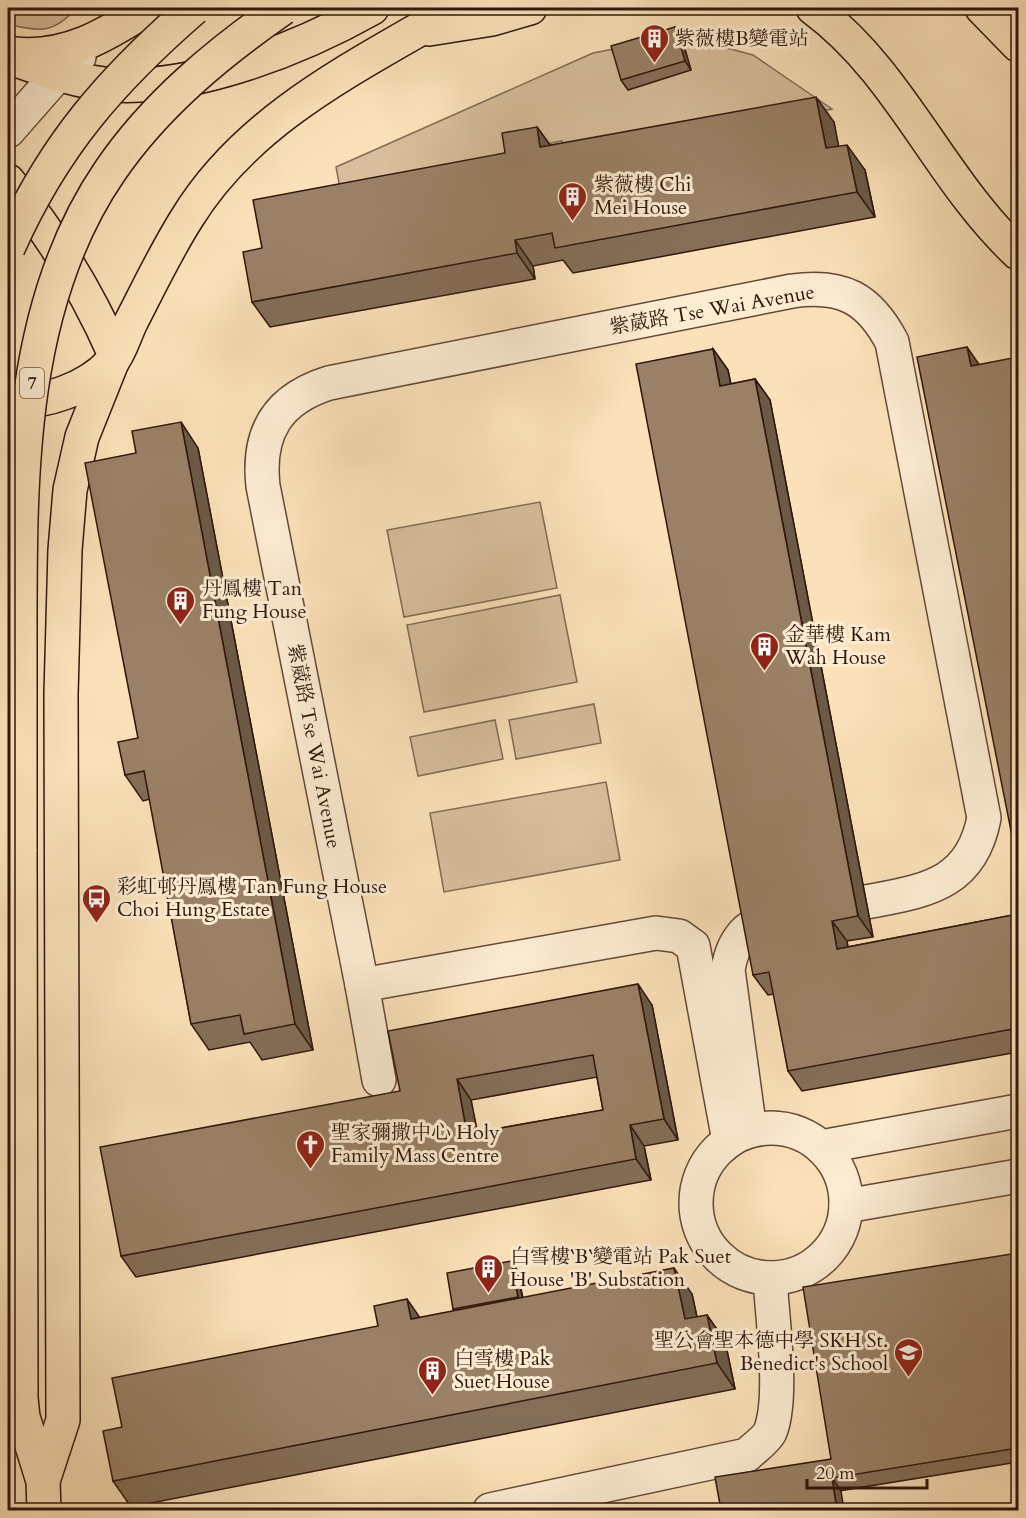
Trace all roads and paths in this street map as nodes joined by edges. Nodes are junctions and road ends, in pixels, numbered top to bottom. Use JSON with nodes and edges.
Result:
{"nodes":[{"id":1,"x":148,"y":8,"type":"edge"},
{"id":2,"x":194,"y":8,"type":"edge"},
{"id":3,"x":283,"y":8,"type":"edge"},
{"id":4,"x":372,"y":8,"type":"edge"},
{"id":5,"x":456,"y":8,"type":"edge"},
{"id":6,"x":530,"y":8,"type":"edge"},
{"id":7,"x":813,"y":8,"type":"edge"},
{"id":8,"x":982,"y":8,"type":"edge"},
{"id":9,"x":417,"y":30,"type":"junction"},
{"id":10,"x":104,"y":37,"type":"junction"},
{"id":11,"x":1018,"y":45,"type":"edge"},
{"id":12,"x":8,"y":55,"type":"edge"},
{"id":13,"x":58,"y":74,"type":"junction"},
{"id":14,"x":8,"y":131,"type":"edge"},
{"id":15,"x":8,"y":181,"type":"edge"},
{"id":16,"x":8,"y":231,"type":"edge"},
{"id":17,"x":46,"y":231,"type":"junction"},
{"id":18,"x":8,"y":248,"type":"edge"},
{"id":19,"x":1018,"y":253,"type":"edge"},
{"id":20,"x":113,"y":359,"type":"junction"},
{"id":21,"x":8,"y":400,"type":"edge"},
{"id":22,"x":362,"y":985,"type":"junction"},
{"id":23,"x":379,"y":1080,"type":"dead end"},
{"id":24,"x":1018,"y":1111,"type":"edge"},
{"id":25,"x":740,"y":1136,"type":"junction"},
{"id":26,"x":821,"y":1147,"type":"junction"},
{"id":27,"x":1018,"y":1176,"type":"edge"},
{"id":28,"x":846,"y":1206,"type":"junction"},
{"id":29,"x":770,"y":1278,"type":"junction"},
{"id":30,"x":43,"y":1496,"type":"edge"},
{"id":31,"x":490,"y":1510,"type":"edge"}],
"edges":[{"from":1,"to":10,"type":"main road"},
{"from":2,"to":18,"type":"main road","bridge":true},
{"from":3,"to":30,"type":"main road","number":"7","bridge":true},
{"from":4,"to":13,"type":"main road"},
{"from":5,"to":9,"type":"main road"},
{"from":6,"to":9,"type":"main road"},
{"from":7,"to":19,"type":"main road"},
{"from":8,"to":11,"type":"main road"},
{"from":9,"to":20,"type":"main road"},
{"from":10,"to":12,"type":"main road"},
{"from":10,"to":13,"type":"lane"},
{"from":12,"to":13,"type":"main road"},
{"from":13,"to":14,"type":"lane"},
{"from":15,"to":17,"type":"main road"},
{"from":16,"to":17,"type":"main road"},
{"from":17,"to":20,"type":"main road"},
{"from":20,"to":21,"type":"main road"},
{"from":20,"to":30,"type":"main road"},
{"from":22,"to":23,"type":"lane","name":"紫葳路 Tse Wai Avenue"},
{"from":22,"to":25,"type":"lane"},
{"from":22,"to":25,"type":"lane","name":"紫葳路 Tse Wai Avenue"},
{"from":24,"to":26,"type":"lane"},
{"from":25,"to":26,"type":"lane"},
{"from":25,"to":29,"type":"lane"},
{"from":26,"to":28,"type":"lane"},
{"from":27,"to":28,"type":"lane"},
{"from":28,"to":29,"type":"lane"},
{"from":29,"to":31,"type":"lane"}]}
